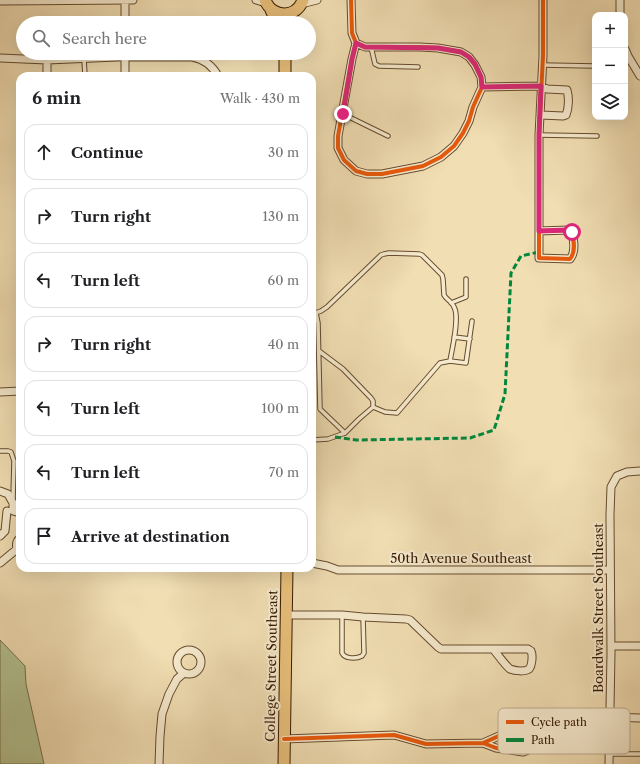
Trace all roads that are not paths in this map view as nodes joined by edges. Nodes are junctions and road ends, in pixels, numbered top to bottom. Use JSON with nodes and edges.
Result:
{"nodes":[{"id":1,"x":124,"y":0,"type":"edge"},
{"id":2,"x":133,"y":0,"type":"edge"},
{"id":3,"x":316,"y":0,"type":"edge"},
{"id":4,"x":351,"y":0,"type":"edge"},
{"id":5,"x":543,"y":0,"type":"edge"},
{"id":6,"x":620,"y":0,"type":"edge"},
{"id":7,"x":0,"y":1,"type":"edge"},
{"id":8,"x":265,"y":3,"type":"edge"},
{"id":9,"x":300,"y":5,"type":"edge"},
{"id":10,"x":620,"y":12,"type":"edge"},
{"id":11,"x":125,"y":16,"type":"edge"},
{"id":12,"x":273,"y":16,"type":"edge"},
{"id":13,"x":294,"y":16,"type":"edge"},
{"id":14,"x":356,"y":43,"type":"junction"},
{"id":15,"x":371,"y":47,"type":"junction"},
{"id":16,"x":628,"y":56,"type":"edge"},
{"id":17,"x":0,"y":58,"type":"edge"},
{"id":18,"x":16,"y":59,"type":"edge"},
{"id":19,"x":47,"y":60,"type":"edge"},
{"id":20,"x":84,"y":60,"type":"edge"},
{"id":21,"x":125,"y":60,"type":"edge"},
{"id":22,"x":202,"y":60,"type":"edge"},
{"id":23,"x":285,"y":60,"type":"edge"},
{"id":24,"x":542,"y":65,"type":"junction"},
{"id":25,"x":592,"y":66,"type":"edge"},
{"id":26,"x":418,"y":67,"type":"dead end"},
{"id":27,"x":47,"y":72,"type":"edge"},
{"id":28,"x":84,"y":72,"type":"edge"},
{"id":29,"x":125,"y":72,"type":"edge"},
{"id":30,"x":216,"y":72,"type":"edge"},
{"id":31,"x":285,"y":72,"type":"edge"},
{"id":32,"x":640,"y":76,"type":"edge"},
{"id":33,"x":541,"y":86,"type":"junction"},
{"id":34,"x":482,"y":87,"type":"junction"},
{"id":35,"x":343,"y":114,"type":"junction"},
{"id":36,"x":541,"y":115,"type":"junction"},
{"id":37,"x":539,"y":135,"type":"junction"},
{"id":38,"x":388,"y":136,"type":"dead end"},
{"id":39,"x":597,"y":136,"type":"dead end"},
{"id":40,"x":539,"y":231,"type":"junction"},
{"id":41,"x":466,"y":279,"type":"dead end"},
{"id":42,"x":451,"y":303,"type":"junction"},
{"id":43,"x":316,"y":313,"type":"edge"},
{"id":44,"x":316,"y":318,"type":"edge"},
{"id":45,"x":472,"y":321,"type":"dead end"},
{"id":46,"x":454,"y":337,"type":"junction"},
{"id":47,"x":470,"y":339,"type":"junction"},
{"id":48,"x":319,"y":351,"type":"junction"},
{"id":49,"x":450,"y":361,"type":"junction"},
{"id":50,"x":16,"y":391,"type":"edge"},
{"id":51,"x":0,"y":392,"type":"edge"},
{"id":52,"x":373,"y":408,"type":"junction"},
{"id":53,"x":345,"y":434,"type":"junction"},
{"id":54,"x":316,"y":440,"type":"edge"},
{"id":55,"x":0,"y":451,"type":"edge"},
{"id":56,"x":640,"y":471,"type":"edge"},
{"id":57,"x":0,"y":491,"type":"edge"},
{"id":58,"x":13,"y":503,"type":"junction"},
{"id":59,"x":10,"y":511,"type":"edge"},
{"id":60,"x":0,"y":536,"type":"edge"},
{"id":61,"x":16,"y":552,"type":"edge"},
{"id":62,"x":0,"y":563,"type":"edge"},
{"id":63,"x":316,"y":564,"type":"edge"},
{"id":64,"x":610,"y":570,"type":"junction"},
{"id":65,"x":287,"y":572,"type":"edge"},
{"id":66,"x":287,"y":615,"type":"junction"},
{"id":67,"x":342,"y":615,"type":"junction"},
{"id":68,"x":363,"y":618,"type":"junction"},
{"id":69,"x":611,"y":646,"type":"junction"},
{"id":70,"x":640,"y":646,"type":"edge"},
{"id":71,"x":494,"y":650,"type":"junction"},
{"id":72,"x":184,"y":673,"type":"dead end"},
{"id":73,"x":610,"y":708,"type":"edge"},
{"id":74,"x":498,"y":736,"type":"edge"},
{"id":75,"x":284,"y":739,"type":"junction"},
{"id":76,"x":483,"y":743,"type":"junction"},
{"id":77,"x":498,"y":748,"type":"edge"},
{"id":78,"x":609,"y":754,"type":"joint"},
{"id":79,"x":640,"y":754,"type":"edge"},
{"id":80,"x":159,"y":764,"type":"edge"},
{"id":81,"x":284,"y":764,"type":"edge"},
{"id":82,"x":609,"y":764,"type":"edge"}],
"edges":[{"from":1,"to":2,"type":"street"},
{"from":1,"to":7,"type":"street"},
{"from":1,"to":11,"type":"street"},
{"from":3,"to":9,"type":"street"},
{"from":4,"to":14,"type":"street"},
{"from":5,"to":24,"type":"street"},
{"from":6,"to":10,"type":"street"},
{"from":8,"to":9,"type":"main road"},
{"from":8,"to":12,"type":"main road"},
{"from":9,"to":13,"type":"main road"},
{"from":14,"to":15,"type":"street"},
{"from":14,"to":35,"type":"street"},
{"from":15,"to":26,"type":"lane"},
{"from":15,"to":34,"type":"street"},
{"from":16,"to":32,"type":"street"},
{"from":17,"to":18,"type":"street"},
{"from":19,"to":27,"type":"street"},
{"from":20,"to":28,"type":"lane"},
{"from":21,"to":29,"type":"street"},
{"from":22,"to":30,"type":"street"},
{"from":23,"to":31,"type":"main road"},
{"from":24,"to":25,"type":"lane"},
{"from":24,"to":33,"type":"street"},
{"from":33,"to":34,"type":"street"},
{"from":33,"to":36,"type":"street"},
{"from":33,"to":36,"type":"street"},
{"from":34,"to":35,"type":"street"},
{"from":35,"to":38,"type":"lane"},
{"from":36,"to":37,"type":"street"},
{"from":37,"to":39,"type":"lane"},
{"from":37,"to":40,"type":"street"},
{"from":40,"to":40,"type":"street"},
{"from":41,"to":42,"type":"lane"},
{"from":42,"to":43,"type":"lane"},
{"from":42,"to":46,"type":"lane"},
{"from":44,"to":48,"type":"lane"},
{"from":45,"to":47,"type":"lane"},
{"from":46,"to":47,"type":"lane"},
{"from":46,"to":49,"type":"lane"},
{"from":47,"to":49,"type":"lane"},
{"from":48,"to":52,"type":"lane"},
{"from":48,"to":53,"type":"lane"},
{"from":49,"to":52,"type":"lane"},
{"from":50,"to":51,"type":"street"},
{"from":52,"to":53,"type":"lane"},
{"from":53,"to":54,"type":"lane"},
{"from":55,"to":58,"type":"lane"},
{"from":56,"to":64,"type":"street","name":"Boardwalk Street Southeast"},
{"from":57,"to":58,"type":"street"},
{"from":58,"to":59,"type":"street"},
{"from":59,"to":60,"type":"street"},
{"from":61,"to":62,"type":"street"},
{"from":63,"to":64,"type":"street","name":"50th Avenue Southeast"},
{"from":64,"to":69,"type":"street","name":"Boardwalk Street Southeast"},
{"from":65,"to":66,"type":"main road","name":"College Street Southeast"},
{"from":66,"to":67,"type":"street"},
{"from":66,"to":75,"type":"main road","name":"College Street Southeast"},
{"from":67,"to":68,"type":"street"},
{"from":67,"to":68,"type":"lane"},
{"from":68,"to":71,"type":"street"},
{"from":69,"to":70,"type":"street"},
{"from":69,"to":73,"type":"street","name":"Boardwalk Street Southeast"},
{"from":71,"to":71,"type":"street"},
{"from":72,"to":80,"type":"street"},
{"from":74,"to":76,"type":"street"},
{"from":75,"to":76,"type":"street"},
{"from":75,"to":81,"type":"main road","name":"College Street Southeast"},
{"from":76,"to":77,"type":"street"},
{"from":78,"to":79,"type":"lane"},
{"from":78,"to":82,"type":"street","name":"Boardwalk Street Southeast"}]}
